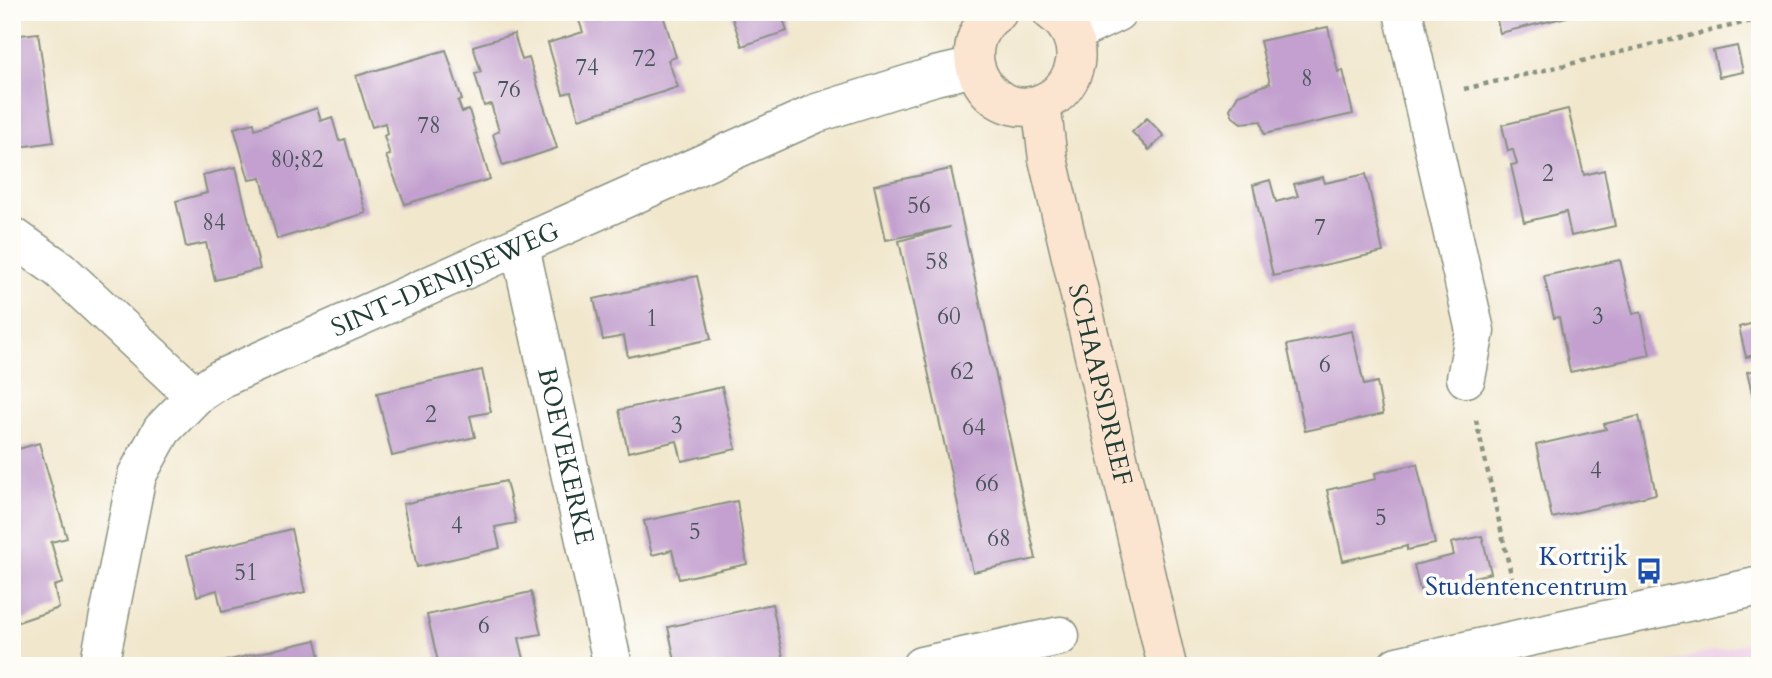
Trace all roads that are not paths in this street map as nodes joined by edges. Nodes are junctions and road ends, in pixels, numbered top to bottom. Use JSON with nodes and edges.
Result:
{"nodes":[{"id":1,"x":998,"y":12,"type":"edge"},
{"id":2,"x":1117,"y":12,"type":"edge"},
{"id":3,"x":1403,"y":12,"type":"edge"},
{"id":4,"x":1062,"y":23,"type":"edge"},
{"id":5,"x":975,"y":67,"type":"junction"},
{"id":6,"x":1041,"y":104,"type":"junction"},
{"id":7,"x":12,"y":236,"type":"edge"},
{"id":8,"x":520,"y":247,"type":"junction"},
{"id":9,"x":1466,"y":378,"type":"road end"},
{"id":10,"x":195,"y":396,"type":"junction"},
{"id":11,"x":1760,"y":586,"type":"edge"},
{"id":12,"x":1060,"y":636,"type":"dead end"},
{"id":13,"x":99,"y":666,"type":"edge"},
{"id":14,"x":613,"y":666,"type":"edge"},
{"id":15,"x":920,"y":666,"type":"edge"},
{"id":16,"x":1167,"y":666,"type":"edge"},
{"id":17,"x":1397,"y":666,"type":"edge"}],
"edges":[{"from":1,"to":5,"type":"street"},
{"from":2,"to":4,"type":"street"},
{"from":3,"to":9,"type":"street"},
{"from":4,"to":6,"type":"street"},
{"from":5,"to":6,"type":"street"},
{"from":5,"to":8,"type":"street","name":"SINT-DENIJSEWEG"},
{"from":6,"to":16,"type":"street","name":"SCHAAPSDREEF"},
{"from":7,"to":10,"type":"street"},
{"from":8,"to":10,"type":"street","name":"SINT-DENIJSEWEG"},
{"from":8,"to":14,"type":"street","name":"BOEVEKERKE"},
{"from":10,"to":13,"type":"street","name":"SINT-DENIJSEWEG"},
{"from":11,"to":17,"type":"street"},
{"from":12,"to":15,"type":"street"}]}
